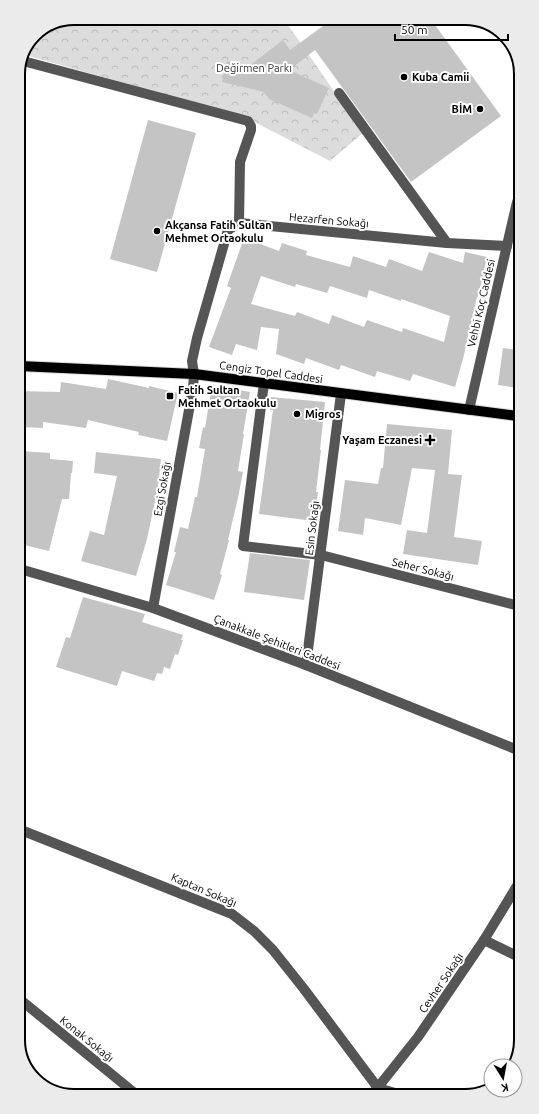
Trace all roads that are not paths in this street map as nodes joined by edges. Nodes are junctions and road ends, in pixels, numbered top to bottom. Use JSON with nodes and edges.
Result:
{"nodes":[{"id":1,"x":27,"y":61,"type":"edge"},
{"id":2,"x":339,"y":93,"type":"dead end"},
{"id":3,"x":514,"y":218,"type":"edge"},
{"id":4,"x":238,"y":224,"type":"junction"},
{"id":5,"x":447,"y":242,"type":"junction"},
{"id":6,"x":507,"y":246,"type":"junction"},
{"id":7,"x":25,"y":366,"type":"edge"},
{"id":8,"x":194,"y":374,"type":"junction"},
{"id":9,"x":264,"y":383,"type":"junction"},
{"id":10,"x":341,"y":394,"type":"junction"},
{"id":11,"x":469,"y":410,"type":"junction"},
{"id":12,"x":514,"y":416,"type":"edge"},
{"id":13,"x":321,"y":555,"type":"junction"},
{"id":14,"x":25,"y":570,"type":"edge"},
{"id":15,"x":514,"y":605,"type":"edge"},
{"id":16,"x":153,"y":608,"type":"junction"},
{"id":17,"x":306,"y":665,"type":"junction"},
{"id":18,"x":514,"y":749,"type":"edge"},
{"id":19,"x":25,"y":832,"type":"edge"},
{"id":20,"x":514,"y":891,"type":"edge"},
{"id":21,"x":484,"y":940,"type":"junction"},
{"id":22,"x":514,"y":955,"type":"edge"},
{"id":23,"x":25,"y":1003,"type":"edge"},
{"id":24,"x":130,"y":1089,"type":"edge"},
{"id":25,"x":375,"y":1089,"type":"edge"},
{"id":26,"x":378,"y":1089,"type":"edge"}],
"edges":[{"from":1,"to":4,"type":"street"},
{"from":2,"to":5,"type":"street"},
{"from":3,"to":6,"type":"street","name":"Vehbi Koç Caddesi"},
{"from":4,"to":5,"type":"street","name":"Hezarfen Sokağı"},
{"from":4,"to":8,"type":"street"},
{"from":5,"to":6,"type":"street","name":"Hezarfen Sokağı"},
{"from":6,"to":11,"type":"street","name":"Vehbi Koç Caddesi"},
{"from":7,"to":8,"type":"main road","name":"Cengiz Topel Caddesi"},
{"from":8,"to":9,"type":"main road","name":"Cengiz Topel Caddesi"},
{"from":8,"to":16,"type":"street","name":"Ezgi Sokağı"},
{"from":9,"to":10,"type":"main road","name":"Cengiz Topel Caddesi"},
{"from":9,"to":13,"type":"street","name":"Seher Sokağı"},
{"from":10,"to":11,"type":"main road","name":"Cengiz Topel Caddesi"},
{"from":10,"to":13,"type":"street","name":"Esin Sokağı"},
{"from":11,"to":12,"type":"main road","name":"Cengiz Topel Caddesi"},
{"from":13,"to":15,"type":"street","name":"Seher Sokağı"},
{"from":13,"to":17,"type":"street","name":"Esin Sokağı"},
{"from":14,"to":16,"type":"street","name":"Çanakkale Şehitleri Caddesi"},
{"from":16,"to":17,"type":"street","name":"Çanakkale Şehitleri Caddesi"},
{"from":17,"to":18,"type":"street","name":"Çanakkale Şehitleri Caddesi"},
{"from":19,"to":25,"type":"street","name":"Kaptan Sokağı"},
{"from":20,"to":21,"type":"street","name":"Cevher Sokağı"},
{"from":21,"to":22,"type":"street"},
{"from":21,"to":26,"type":"street","name":"Cevher Sokağı"},
{"from":23,"to":24,"type":"street","name":"Konak Sokağı"}]}
